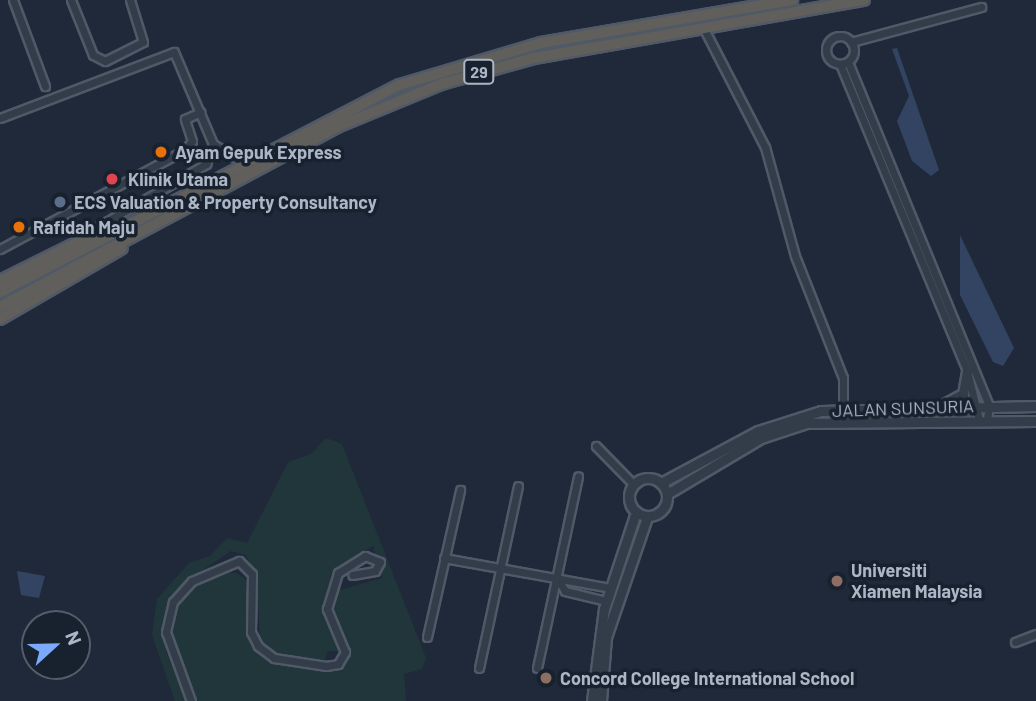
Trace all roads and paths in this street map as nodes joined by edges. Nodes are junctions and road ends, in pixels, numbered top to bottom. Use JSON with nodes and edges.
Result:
{"nodes":[{"id":1,"x":13,"y":0,"type":"edge"},
{"id":2,"x":71,"y":0,"type":"edge"},
{"id":3,"x":130,"y":0,"type":"edge"},
{"id":4,"x":792,"y":0,"type":"edge"},
{"id":5,"x":861,"y":0,"type":"edge"},
{"id":6,"x":981,"y":7,"type":"dead end"},
{"id":7,"x":703,"y":26,"type":"junction"},
{"id":8,"x":851,"y":42,"type":"junction"},
{"id":9,"x":844,"y":63,"type":"junction"},
{"id":10,"x":45,"y":86,"type":"dead end"},
{"id":11,"x":201,"y":112,"type":"junction"},
{"id":12,"x":0,"y":118,"type":"edge"},
{"id":13,"x":213,"y":144,"type":"junction"},
{"id":14,"x":243,"y":163,"type":"junction"},
{"id":15,"x":147,"y":212,"type":"junction"},
{"id":16,"x":146,"y":229,"type":"junction"},
{"id":17,"x":76,"y":239,"type":"junction"},
{"id":18,"x":0,"y":249,"type":"edge"},
{"id":19,"x":0,"y":281,"type":"edge"},
{"id":20,"x":0,"y":292,"type":"edge"},
{"id":21,"x":0,"y":307,"type":"edge"},
{"id":22,"x":0,"y":319,"type":"edge"},
{"id":23,"x":967,"y":371,"type":"junction"},
{"id":24,"x":984,"y":405,"type":"junction"},
{"id":25,"x":881,"y":406,"type":"junction"},
{"id":26,"x":1036,"y":406,"type":"edge"},
{"id":27,"x":844,"y":409,"type":"junction"},
{"id":28,"x":983,"y":420,"type":"junction"},
{"id":29,"x":1036,"y":421,"type":"edge"},
{"id":30,"x":596,"y":446,"type":"dead end"},
{"id":31,"x":578,"y":476,"type":"dead end"},
{"id":32,"x":661,"y":483,"type":"junction"},
{"id":33,"x":634,"y":485,"type":"junction"},
{"id":34,"x":518,"y":486,"type":"dead end"},
{"id":35,"x":460,"y":490,"type":"dead end"},
{"id":36,"x":667,"y":494,"type":"junction"},
{"id":37,"x":636,"y":512,"type":"junction"},
{"id":38,"x":647,"y":517,"type":"junction"},
{"id":39,"x":444,"y":558,"type":"junction"},
{"id":40,"x":500,"y":570,"type":"junction"},
{"id":41,"x":352,"y":575,"type":"dead end"},
{"id":42,"x":559,"y":583,"type":"junction"},
{"id":43,"x":611,"y":588,"type":"junction"},
{"id":44,"x":606,"y":601,"type":"junction"},
{"id":45,"x":1036,"y":634,"type":"edge"},
{"id":46,"x":427,"y":637,"type":"dead end"},
{"id":47,"x":1015,"y":642,"type":"dead end"},
{"id":48,"x":478,"y":668,"type":"dead end"},
{"id":49,"x":537,"y":668,"type":"dead end"},
{"id":50,"x":191,"y":701,"type":"edge"},
{"id":51,"x":592,"y":701,"type":"edge"},
{"id":52,"x":601,"y":701,"type":"edge"}],
"edges":[{"from":1,"to":10,"type":"street"},
{"from":2,"to":3,"type":"street"},
{"from":4,"to":14,"type":"highway","number":"29"},
{"from":5,"to":7,"type":"highway","number":"29"},
{"from":6,"to":8,"type":"street"},
{"from":7,"to":16,"type":"highway","number":"29"},
{"from":7,"to":27,"type":"street"},
{"from":8,"to":9,"type":"street"},
{"from":8,"to":9,"type":"street"},
{"from":9,"to":23,"type":"street"},
{"from":9,"to":24,"type":"street"},
{"from":11,"to":12,"type":"street"},
{"from":11,"to":13,"type":"street"},
{"from":11,"to":18,"type":"street"},
{"from":13,"to":14,"type":"street"},
{"from":13,"to":17,"type":"street"},
{"from":14,"to":15,"type":"highway","number":"29"},
{"from":15,"to":17,"type":"highway"},
{"from":15,"to":20,"type":"highway","number":"29"},
{"from":16,"to":21,"type":"highway","number":"29"},
{"from":16,"to":22,"type":"highway"},
{"from":17,"to":19,"type":"highway"},
{"from":23,"to":24,"type":"street"},
{"from":23,"to":25,"type":"street"},
{"from":24,"to":25,"type":"street","name":"JALAN SUNSURIA"},
{"from":24,"to":26,"type":"street","name":"JALAN SUNSURIA"},
{"from":24,"to":28,"type":"street"},
{"from":25,"to":27,"type":"street","name":"JALAN SUNSURIA"},
{"from":27,"to":32,"type":"street","name":"JALAN SUNSURIA"},
{"from":28,"to":29,"type":"street","name":"JALAN SUNSURIA"},
{"from":28,"to":36,"type":"street","name":"JALAN SUNSURIA"},
{"from":30,"to":33,"type":"street"},
{"from":31,"to":42,"type":"street"},
{"from":32,"to":33,"type":"street"},
{"from":32,"to":36,"type":"street"},
{"from":33,"to":37,"type":"street"},
{"from":34,"to":40,"type":"street"},
{"from":35,"to":39,"type":"street"},
{"from":36,"to":38,"type":"street"},
{"from":37,"to":38,"type":"street"},
{"from":37,"to":43,"type":"street"},
{"from":38,"to":52,"type":"street"},
{"from":39,"to":40,"type":"street"},
{"from":39,"to":46,"type":"street"},
{"from":40,"to":42,"type":"street"},
{"from":40,"to":48,"type":"street"},
{"from":41,"to":50,"type":"street"},
{"from":42,"to":43,"type":"street"},
{"from":42,"to":44,"type":"street"},
{"from":42,"to":49,"type":"street"},
{"from":43,"to":44,"type":"street"},
{"from":44,"to":51,"type":"street"},
{"from":45,"to":47,"type":"street"}]}
